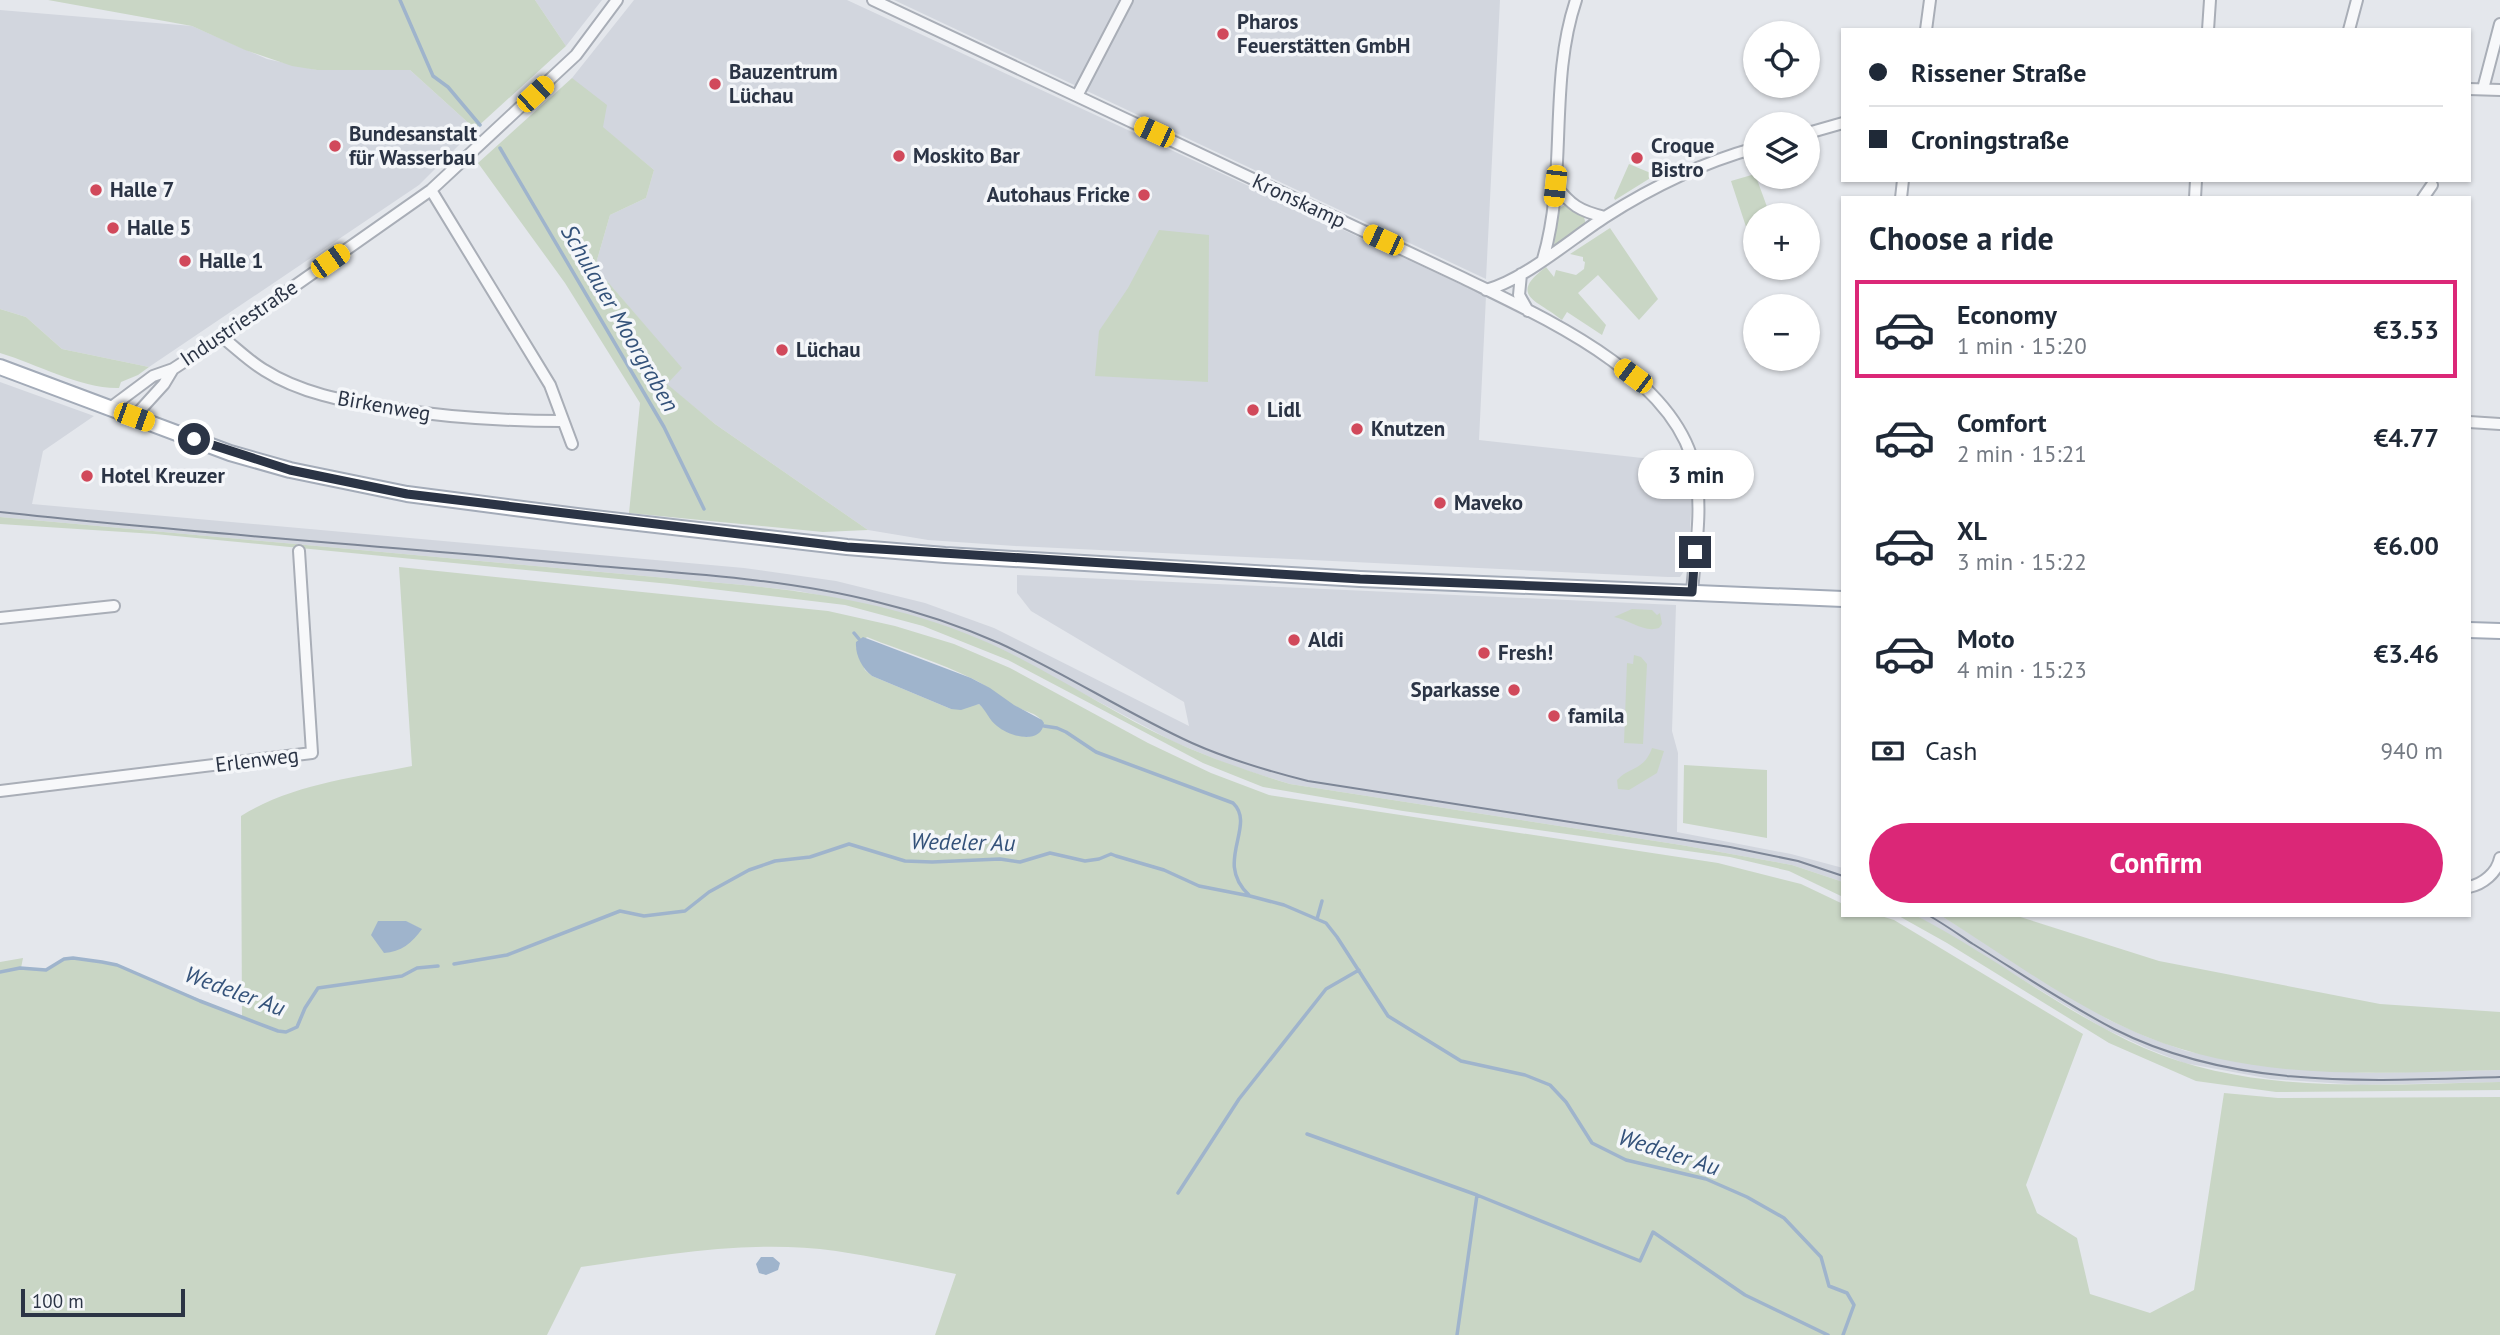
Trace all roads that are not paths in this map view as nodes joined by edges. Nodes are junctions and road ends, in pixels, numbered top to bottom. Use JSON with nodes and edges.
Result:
{"nodes":[{"id":1,"x":617,"y":0,"type":"edge"},
{"id":2,"x":873,"y":0,"type":"edge"},
{"id":3,"x":1127,"y":0,"type":"edge"},
{"id":4,"x":1576,"y":0,"type":"edge"},
{"id":5,"x":1930,"y":0,"type":"edge"},
{"id":6,"x":2210,"y":0,"type":"edge"},
{"id":7,"x":2357,"y":0,"type":"edge"},
{"id":8,"x":2500,"y":24,"type":"edge"},
{"id":9,"x":1926,"y":28,"type":"edge"},
{"id":10,"x":2208,"y":28,"type":"edge"},
{"id":11,"x":2350,"y":28,"type":"edge"},
{"id":12,"x":2471,"y":89,"type":"edge"},
{"id":13,"x":2483,"y":89,"type":"junction"},
{"id":14,"x":2500,"y":90,"type":"edge"},
{"id":15,"x":1077,"y":96,"type":"junction"},
{"id":16,"x":1841,"y":124,"type":"edge"},
{"id":17,"x":1820,"y":130,"type":"edge"},
{"id":18,"x":1743,"y":152,"type":"edge"},
{"id":19,"x":2431,"y":185,"type":"dead end"},
{"id":20,"x":1555,"y":186,"type":"junction"},
{"id":21,"x":431,"y":190,"type":"junction"},
{"id":22,"x":2424,"y":196,"type":"edge"},
{"id":23,"x":1605,"y":217,"type":"junction"},
{"id":24,"x":1543,"y":259,"type":"junction"},
{"id":25,"x":1521,"y":274,"type":"junction"},
{"id":26,"x":1486,"y":290,"type":"junction"},
{"id":27,"x":1528,"y":310,"type":"junction"},
{"id":28,"x":222,"y":337,"type":"junction"},
{"id":29,"x":0,"y":367,"type":"edge"},
{"id":30,"x":173,"y":369,"type":"junction"},
{"id":31,"x":108,"y":407,"type":"junction"},
{"id":32,"x":134,"y":417,"type":"junction"},
{"id":33,"x":562,"y":421,"type":"junction"},
{"id":34,"x":2471,"y":422,"type":"edge"},
{"id":35,"x":2500,"y":424,"type":"edge"},
{"id":36,"x":572,"y":444,"type":"dead end"},
{"id":37,"x":299,"y":551,"type":"dead end"},
{"id":38,"x":1692,"y":592,"type":"junction"},
{"id":39,"x":1841,"y":599,"type":"edge"},
{"id":40,"x":114,"y":606,"type":"dead end"},
{"id":41,"x":0,"y":618,"type":"edge"},
{"id":42,"x":2471,"y":630,"type":"edge"},
{"id":43,"x":2500,"y":631,"type":"edge"},
{"id":44,"x":0,"y":791,"type":"edge"},
{"id":45,"x":2500,"y":858,"type":"edge"},
{"id":46,"x":2496,"y":877,"type":"edge"},
{"id":47,"x":2471,"y":887,"type":"edge"}],
"edges":[{"from":1,"to":21,"type":"street","name":"Industriestraße"},
{"from":2,"to":15,"type":"street","name":"Kronskamp"},
{"from":3,"to":15,"type":"street"},
{"from":4,"to":20,"type":"street"},
{"from":5,"to":9,"type":"street"},
{"from":6,"to":10,"type":"street"},
{"from":7,"to":11,"type":"street"},
{"from":8,"to":13,"type":"street"},
{"from":12,"to":13,"type":"street"},
{"from":13,"to":14,"type":"street"},
{"from":15,"to":26,"type":"street","name":"Kronskamp"},
{"from":16,"to":17,"type":"street"},
{"from":18,"to":23,"type":"street"},
{"from":19,"to":22,"type":"street"},
{"from":20,"to":23,"type":"street"},
{"from":20,"to":24,"type":"street"},
{"from":21,"to":28,"type":"street","name":"Industriestraße"},
{"from":21,"to":33,"type":"street"},
{"from":23,"to":24,"type":"street"},
{"from":24,"to":25,"type":"street"},
{"from":25,"to":26,"type":"street"},
{"from":25,"to":27,"type":"street"},
{"from":26,"to":27,"type":"street","name":"Kronskamp"},
{"from":27,"to":38,"type":"street","name":"Kronskamp"},
{"from":28,"to":30,"type":"street","name":"Industriestraße"},
{"from":28,"to":33,"type":"street","name":"Birkenweg"},
{"from":29,"to":31,"type":"main road"},
{"from":30,"to":31,"type":"street","name":"Industriestraße"},
{"from":30,"to":32,"type":"street","name":"Industriestraße"},
{"from":31,"to":32,"type":"main road"},
{"from":32,"to":38,"type":"main road"},
{"from":33,"to":36,"type":"street"},
{"from":34,"to":35,"type":"street"},
{"from":37,"to":44,"type":"street","name":"Erlenweg"},
{"from":38,"to":39,"type":"main road"},
{"from":40,"to":41,"type":"street"},
{"from":42,"to":43,"type":"main road"},
{"from":45,"to":46,"type":"street"},
{"from":46,"to":47,"type":"street"}]}
